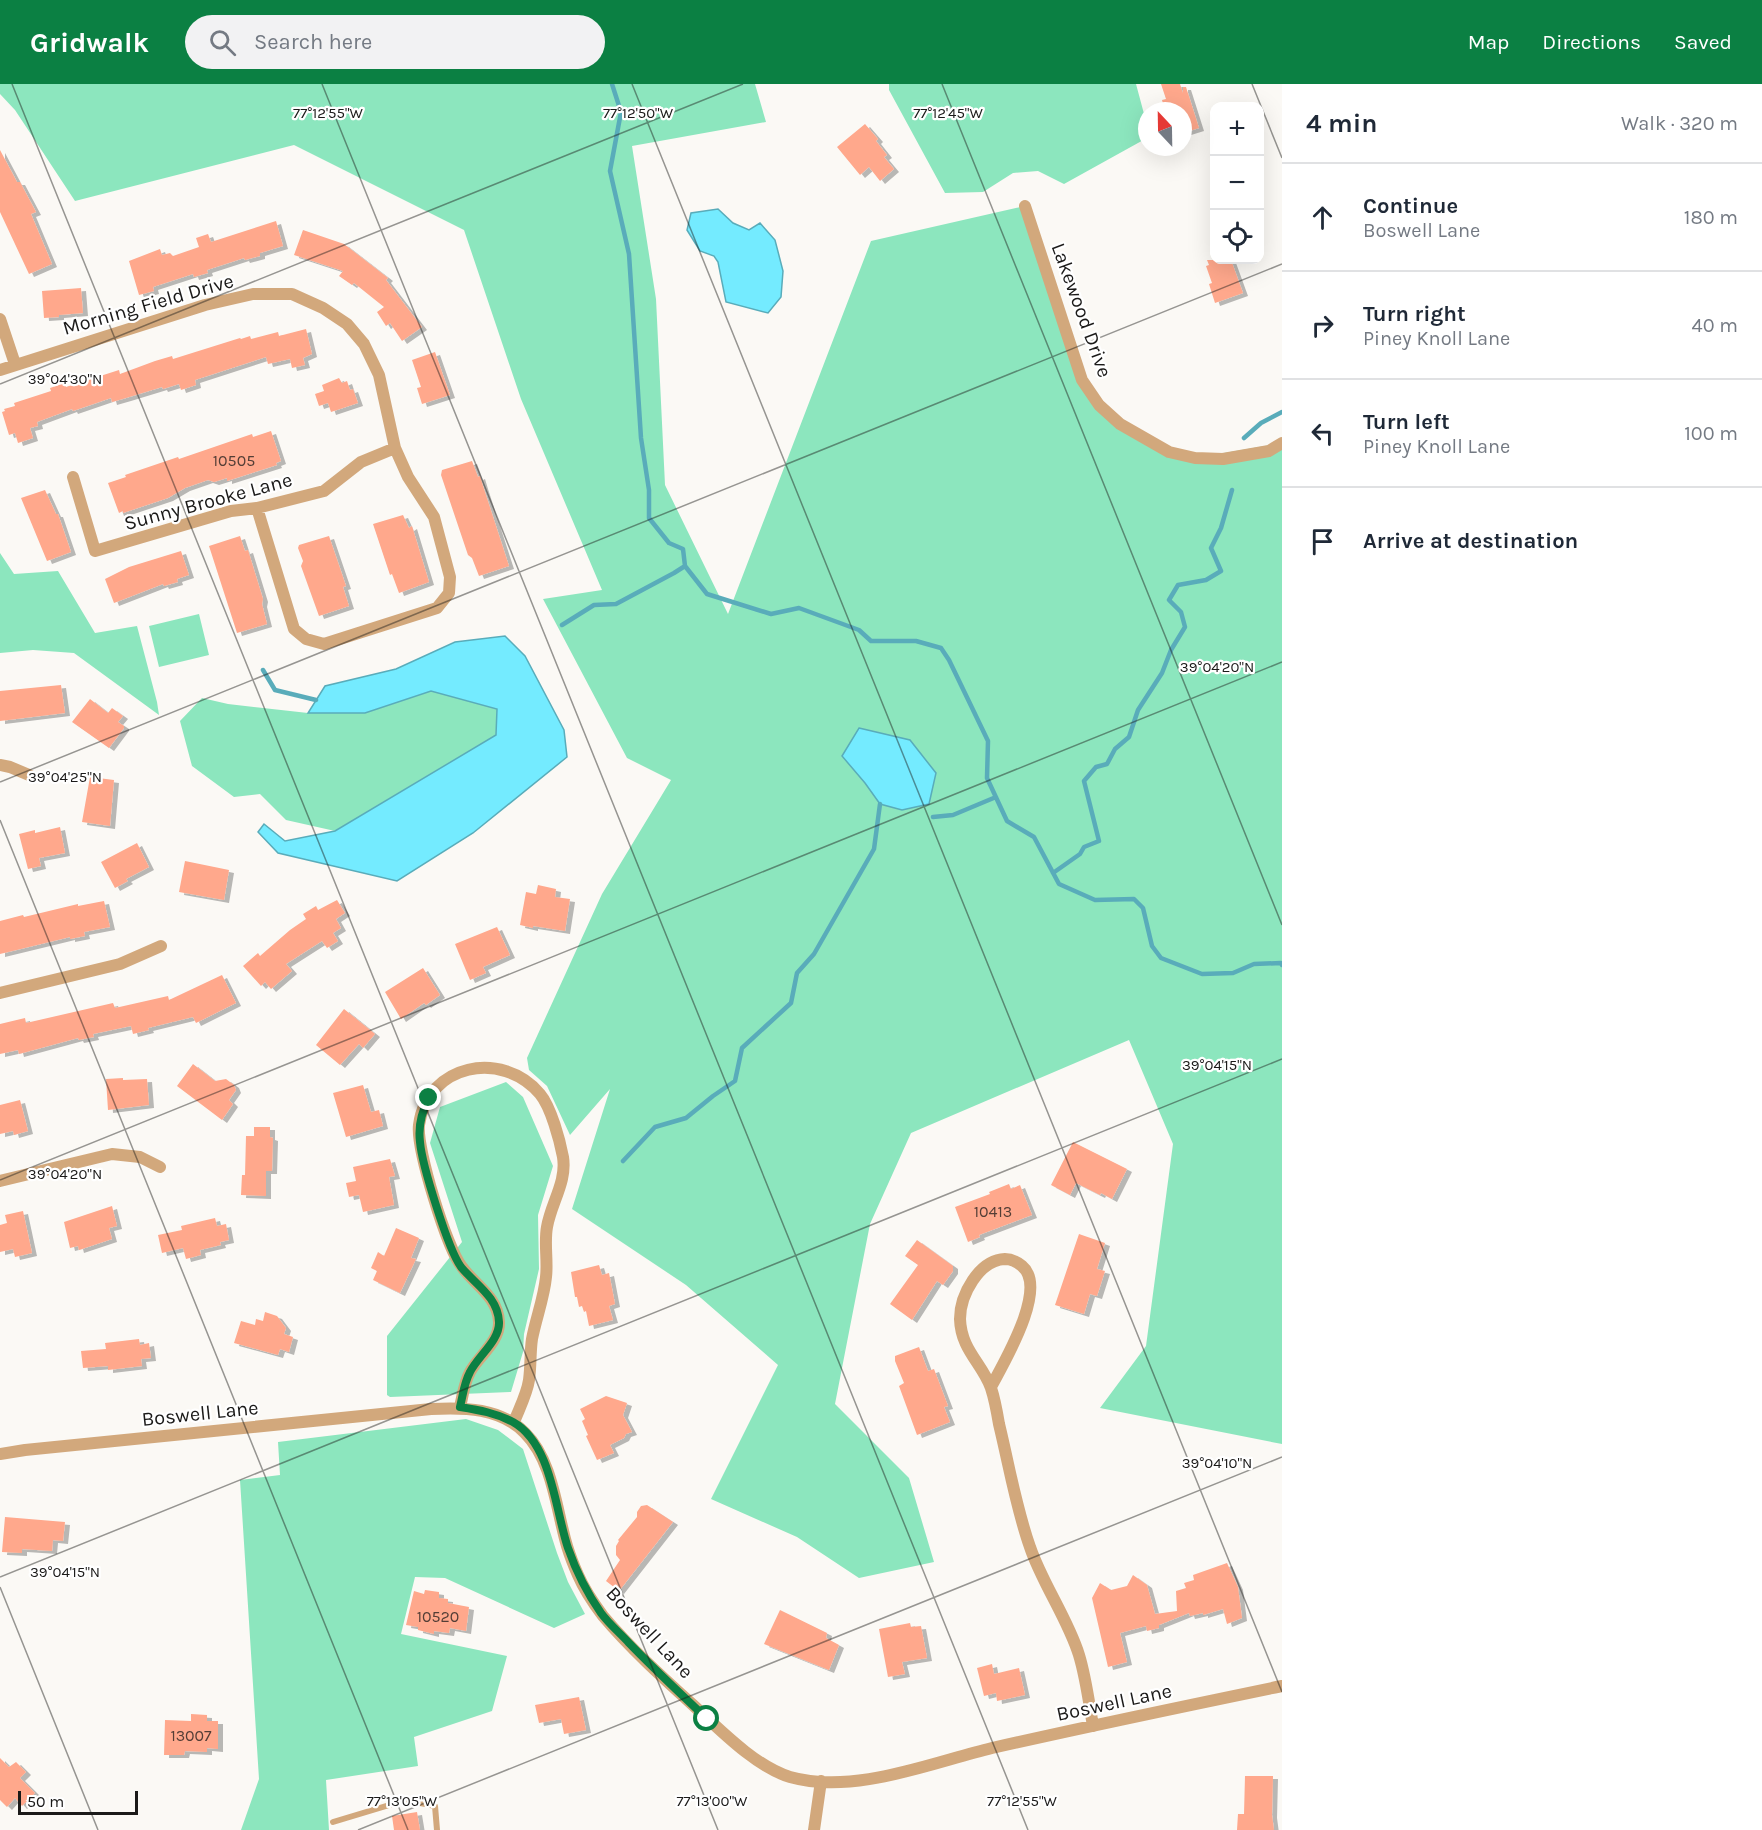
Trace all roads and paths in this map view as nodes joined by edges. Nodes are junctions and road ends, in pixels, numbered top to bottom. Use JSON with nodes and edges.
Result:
{"nodes":[{"id":1,"x":1025,"y":206,"type":"dead end"},
{"id":2,"x":0,"y":319,"type":"edge"},
{"id":3,"x":15,"y":364,"type":"junction"},
{"id":4,"x":0,"y":370,"type":"edge"},
{"id":5,"x":1282,"y":443,"type":"edge"},
{"id":6,"x":395,"y":448,"type":"junction"},
{"id":7,"x":73,"y":477,"type":"dead end"},
{"id":8,"x":257,"y":508,"type":"junction"},
{"id":9,"x":0,"y":765,"type":"edge"},
{"id":10,"x":28,"y":775,"type":"dead end"},
{"id":11,"x":161,"y":946,"type":"dead end"},
{"id":12,"x":0,"y":993,"type":"edge"},
{"id":13,"x":160,"y":1167,"type":"dead end"},
{"id":14,"x":0,"y":1181,"type":"edge"},
{"id":15,"x":991,"y":1387,"type":"junction"},
{"id":16,"x":460,"y":1407,"type":"junction"},
{"id":17,"x":514,"y":1422,"type":"junction"},
{"id":18,"x":0,"y":1454,"type":"edge"},
{"id":19,"x":1282,"y":1686,"type":"edge"},
{"id":20,"x":1093,"y":1726,"type":"junction"},
{"id":21,"x":821,"y":1781,"type":"junction"},
{"id":22,"x":333,"y":1822,"type":"dead end"},
{"id":23,"x":437,"y":1830,"type":"edge"},
{"id":24,"x":814,"y":1830,"type":"edge"}],
"edges":[{"from":1,"to":5,"type":"street","name":"Lakewood Drive"},
{"from":2,"to":3,"type":"street"},
{"from":3,"to":4,"type":"street","name":"Morning Field Drive"},
{"from":3,"to":6,"type":"street","name":"Morning Field Drive"},
{"from":6,"to":8,"type":"street","name":"Sunny Brooke Lane"},
{"from":6,"to":8,"type":"street","name":"Morning Field Drive"},
{"from":7,"to":8,"type":"street","name":"Sunny Brooke Lane"},
{"from":9,"to":10,"type":"street"},
{"from":11,"to":12,"type":"street"},
{"from":13,"to":14,"type":"street"},
{"from":15,"to":15,"type":"street"},
{"from":15,"to":20,"type":"street"},
{"from":16,"to":17,"type":"street","name":"Boswell Lane"},
{"from":16,"to":17,"type":"street"},
{"from":16,"to":18,"type":"street","name":"Boswell Lane"},
{"from":17,"to":21,"type":"street","name":"Boswell Lane"},
{"from":19,"to":20,"type":"street","name":"Boswell Lane"},
{"from":20,"to":21,"type":"street","name":"Boswell Lane"},
{"from":21,"to":24,"type":"street"},
{"from":22,"to":23,"type":"lane"}]}
